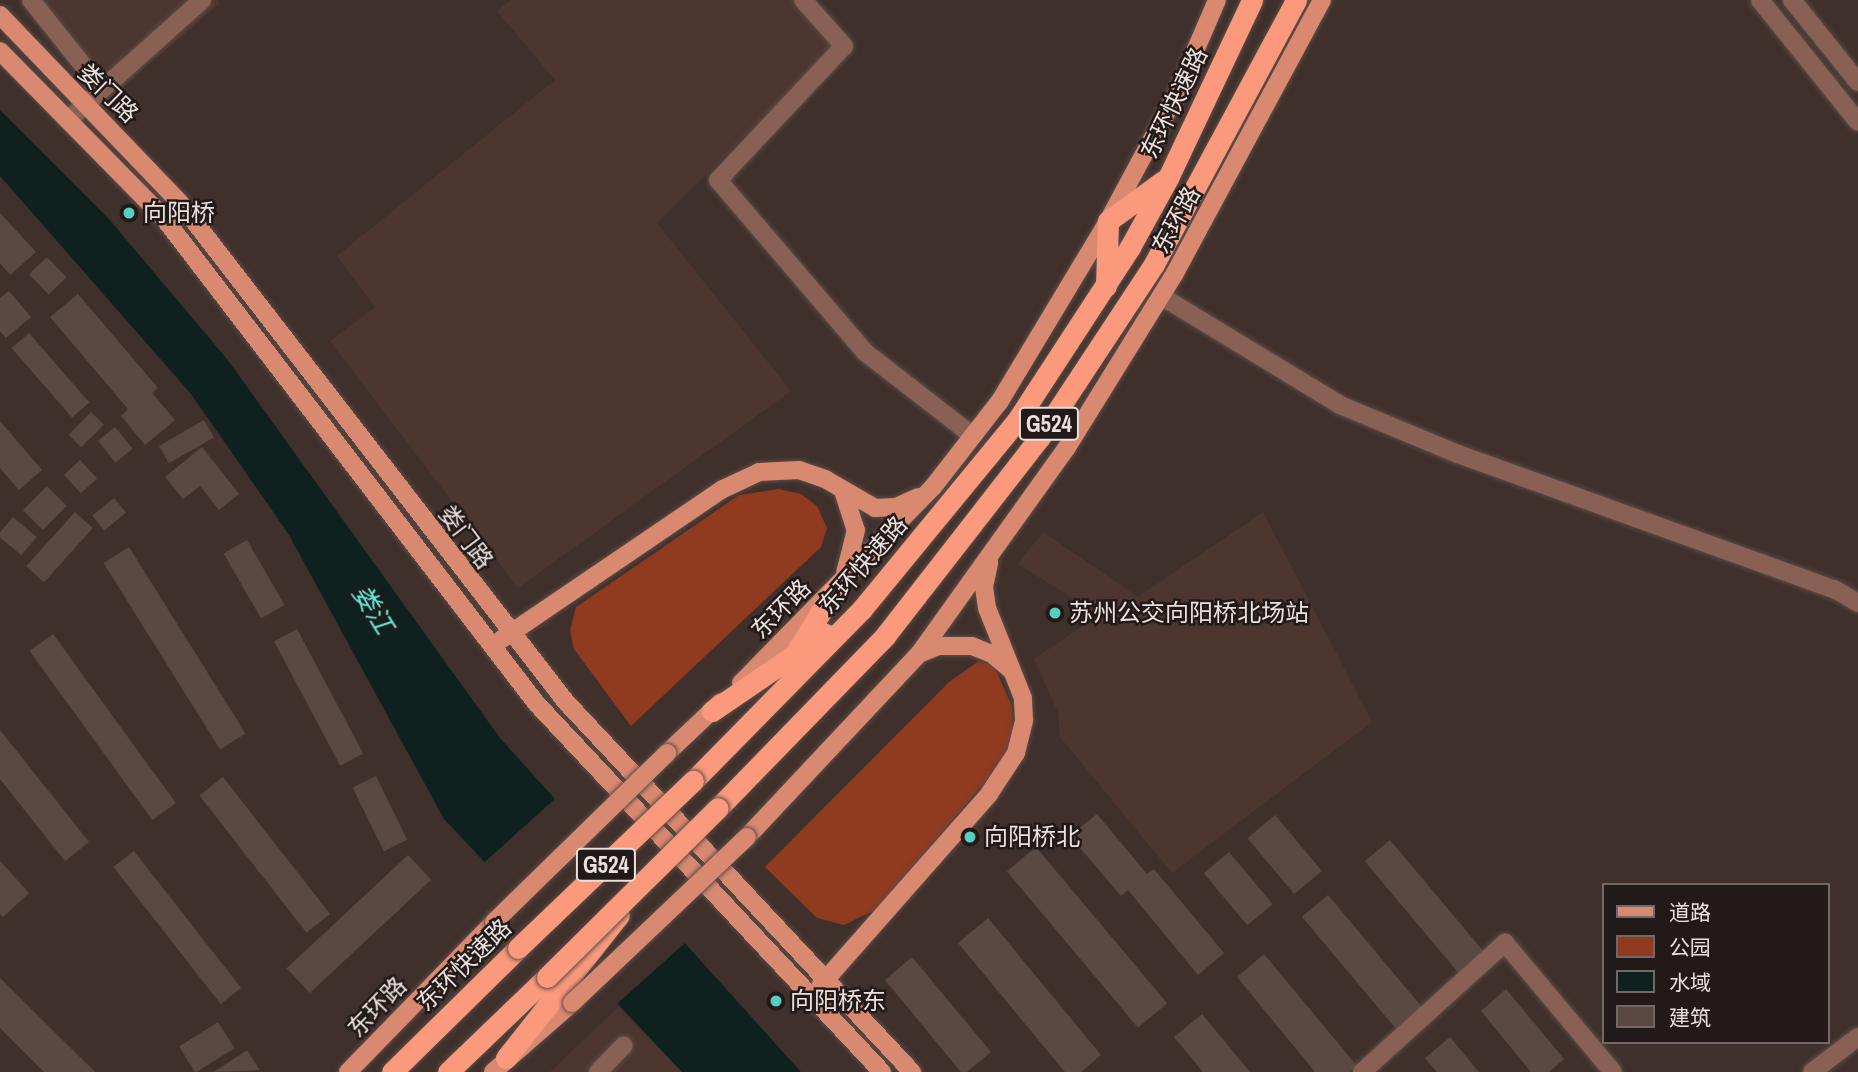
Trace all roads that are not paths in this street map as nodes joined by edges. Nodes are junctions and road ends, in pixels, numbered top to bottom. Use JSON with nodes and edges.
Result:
{"nodes":[{"id":1,"x":31,"y":0,"type":"edge"},
{"id":2,"x":202,"y":0,"type":"edge"},
{"id":3,"x":803,"y":0,"type":"edge"},
{"id":4,"x":1217,"y":0,"type":"edge"},
{"id":5,"x":1252,"y":0,"type":"edge"},
{"id":6,"x":1296,"y":0,"type":"edge"},
{"id":7,"x":1322,"y":0,"type":"edge"},
{"id":8,"x":1760,"y":0,"type":"edge"},
{"id":9,"x":1792,"y":0,"type":"edge"},
{"id":10,"x":0,"y":15,"type":"edge"},
{"id":11,"x":0,"y":51,"type":"edge"},
{"id":12,"x":1858,"y":82,"type":"edge"},
{"id":13,"x":101,"y":88,"type":"junction"},
{"id":14,"x":84,"y":103,"type":"junction"},
{"id":15,"x":68,"y":120,"type":"junction"},
{"id":16,"x":1858,"y":122,"type":"edge"},
{"id":17,"x":1168,"y":178,"type":"junction"},
{"id":18,"x":1108,"y":221,"type":"junction"},
{"id":19,"x":1105,"y":287,"type":"junction"},
{"id":20,"x":1161,"y":296,"type":"junction"},
{"id":21,"x":973,"y":436,"type":"junction"},
{"id":22,"x":933,"y":487,"type":"junction"},
{"id":23,"x":844,"y":494,"type":"junction"},
{"id":24,"x":993,"y":553,"type":"junction"},
{"id":25,"x":833,"y":592,"type":"junction"},
{"id":26,"x":1858,"y":603,"type":"edge"},
{"id":27,"x":862,"y":609,"type":"junction"},
{"id":28,"x":509,"y":634,"type":"junction"},
{"id":29,"x":491,"y":648,"type":"junction"},
{"id":30,"x":919,"y":654,"type":"junction"},
{"id":31,"x":794,"y":655,"type":"junction"},
{"id":32,"x":1016,"y":676,"type":"junction"},
{"id":33,"x":712,"y":711,"type":"junction"},
{"id":34,"x":757,"y":716,"type":"junction"},
{"id":35,"x":829,"y":978,"type":"junction"},
{"id":36,"x":560,"y":991,"type":"junction"},
{"id":37,"x":812,"y":993,"type":"junction"},
{"id":38,"x":1858,"y":1037,"type":"edge"},
{"id":39,"x":624,"y":1045,"type":"dead end"},
{"id":40,"x":500,"y":1065,"type":"edge"},
{"id":41,"x":348,"y":1072,"type":"edge"},
{"id":42,"x":392,"y":1072,"type":"edge"},
{"id":43,"x":449,"y":1072,"type":"edge"},
{"id":44,"x":598,"y":1072,"type":"edge"},
{"id":45,"x":882,"y":1072,"type":"edge"},
{"id":46,"x":912,"y":1072,"type":"edge"},
{"id":47,"x":1362,"y":1072,"type":"edge"},
{"id":48,"x":1613,"y":1072,"type":"edge"},
{"id":49,"x":1812,"y":1072,"type":"edge"}],
"edges":[{"from":1,"to":13,"type":"street"},
{"from":2,"to":13,"type":"street"},
{"from":3,"to":21,"type":"street"},
{"from":4,"to":18,"type":"main road","name":"东环路"},
{"from":5,"to":17,"type":"highway","name":"东环快速路","number":"G524"},
{"from":6,"to":36,"type":"highway","number":"G524","bridge":true},
{"from":7,"to":20,"type":"main road","name":"东环路"},
{"from":8,"to":16,"type":"street"},
{"from":9,"to":12,"type":"street"},
{"from":10,"to":14,"type":"main road","name":"娄门路"},
{"from":11,"to":15,"type":"main road","name":"娄门路"},
{"from":13,"to":14,"type":"street"},
{"from":14,"to":15,"type":"street"},
{"from":14,"to":28,"type":"main road","name":"娄门路"},
{"from":15,"to":29,"type":"main road","name":"娄门路"},
{"from":17,"to":18,"type":"highway"},
{"from":17,"to":19,"type":"highway","name":"东环快速路","number":"G524"},
{"from":18,"to":19,"type":"highway"},
{"from":18,"to":21,"type":"main road","name":"东环路"},
{"from":19,"to":27,"type":"highway","name":"东环快速路","number":"G524"},
{"from":20,"to":24,"type":"main road","name":"东环路"},
{"from":20,"to":26,"type":"street"},
{"from":21,"to":22,"type":"main road","name":"东环路"},
{"from":22,"to":23,"type":"main road"},
{"from":22,"to":25,"type":"main road","name":"东环路"},
{"from":23,"to":25,"type":"main road"},
{"from":23,"to":28,"type":"main road"},
{"from":24,"to":30,"type":"main road","name":"东环路"},
{"from":24,"to":32,"type":"main road"},
{"from":25,"to":31,"type":"highway"},
{"from":25,"to":33,"type":"main road","name":"东环路"},
{"from":27,"to":31,"type":"highway"},
{"from":27,"to":34,"type":"highway","name":"东环快速路","number":"G524"},
{"from":28,"to":29,"type":"main road"},
{"from":28,"to":35,"type":"main road","name":"娄门路"},
{"from":29,"to":37,"type":"main road","name":"娄门路"},
{"from":30,"to":32,"type":"main road"},
{"from":30,"to":36,"type":"main road","name":"东环路","bridge":true},
{"from":31,"to":33,"type":"highway"},
{"from":31,"to":34,"type":"highway"},
{"from":32,"to":35,"type":"main road"},
{"from":33,"to":41,"type":"main road","name":"东环路","bridge":true},
{"from":34,"to":42,"type":"highway","name":"东环快速路","number":"G524","bridge":true},
{"from":35,"to":37,"type":"main road"},
{"from":35,"to":46,"type":"main road","name":"娄门路"},
{"from":36,"to":40,"type":"highway"},
{"from":36,"to":43,"type":"highway","number":"G524"},
{"from":37,"to":45,"type":"main road","name":"娄门路"},
{"from":38,"to":49,"type":"street"},
{"from":39,"to":44,"type":"street"},
{"from":47,"to":48,"type":"street"}]}
